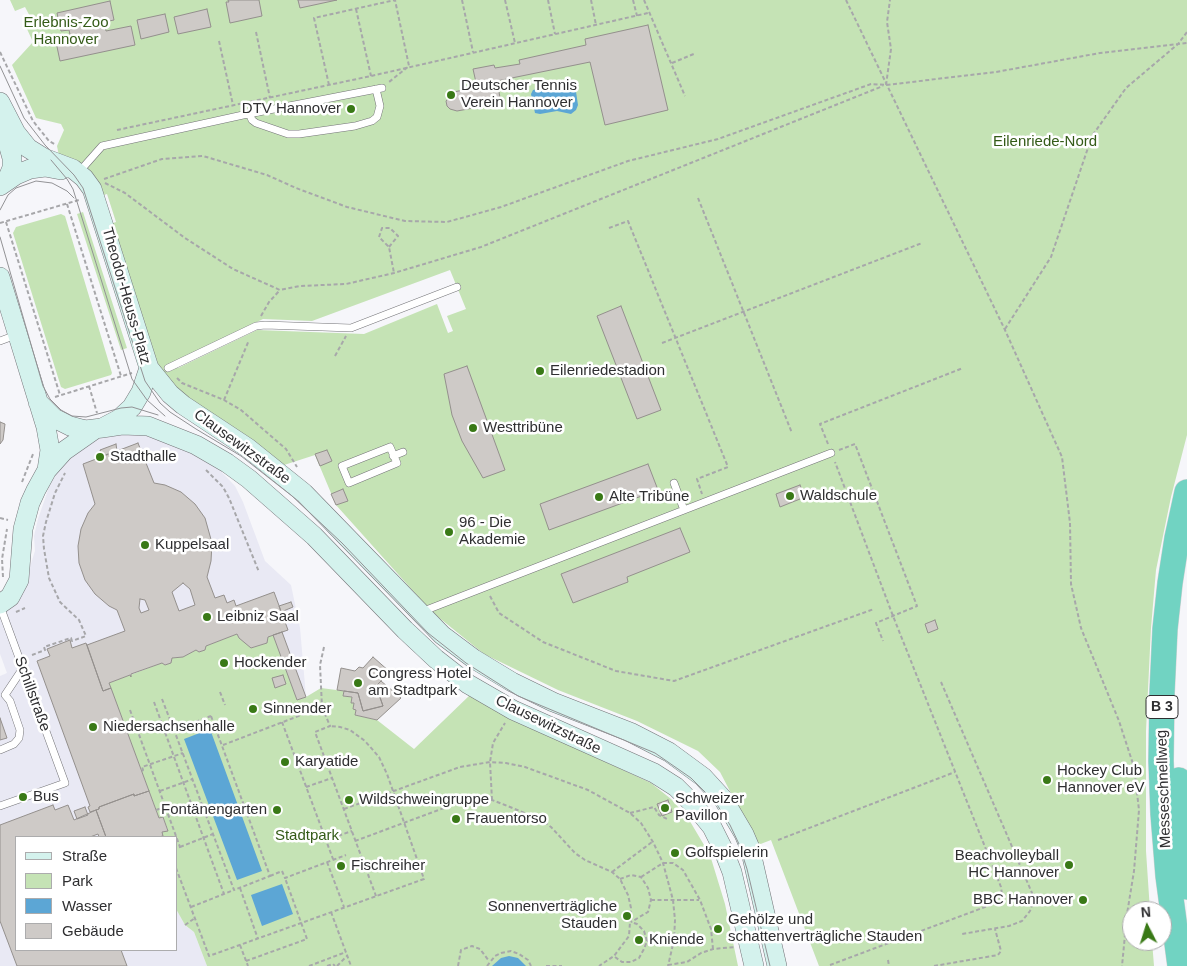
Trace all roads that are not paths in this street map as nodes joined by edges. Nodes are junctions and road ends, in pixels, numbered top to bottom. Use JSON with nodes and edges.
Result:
{"nodes":[{"id":1,"x":0,"y":102,"type":"edge"},
{"id":2,"x":249,"y":114,"type":"junction"},
{"id":3,"x":0,"y":116,"type":"edge"},
{"id":4,"x":4,"y":183,"type":"edge"},
{"id":5,"x":90,"y":183,"type":"junction"},
{"id":6,"x":0,"y":277,"type":"edge"},
{"id":7,"x":457,"y":287,"type":"dead end"},
{"id":8,"x":18,"y":334,"type":"junction"},
{"id":9,"x":0,"y":341,"type":"edge"},
{"id":10,"x":149,"y":368,"type":"junction"},
{"id":11,"x":168,"y":368,"type":"road end"},
{"id":12,"x":38,"y":402,"type":"junction"},
{"id":13,"x":98,"y":429,"type":"junction"},
{"id":14,"x":402,"y":452,"type":"dead end"},
{"id":15,"x":831,"y":453,"type":"road end"},
{"id":16,"x":393,"y":456,"type":"junction"},
{"id":17,"x":57,"y":471,"type":"junction"},
{"id":18,"x":674,"y":484,"type":"dead end"},
{"id":19,"x":1187,"y":492,"type":"edge"},
{"id":20,"x":684,"y":510,"type":"junction"},
{"id":21,"x":1187,"y":587,"type":"edge"},
{"id":22,"x":0,"y":604,"type":"edge"},
{"id":23,"x":419,"y":612,"type":"junction"},
{"id":24,"x":23,"y":668,"type":"junction"},
{"id":25,"x":0,"y":750,"type":"edge"},
{"id":26,"x":0,"y":806,"type":"edge"},
{"id":27,"x":1181,"y":812,"type":"junction"},
{"id":28,"x":1187,"y":842,"type":"edge"},
{"id":29,"x":1178,"y":881,"type":"edge"},
{"id":30,"x":754,"y":966,"type":"edge"},
{"id":31,"x":777,"y":966,"type":"edge"},
{"id":32,"x":1166,"y":966,"type":"edge"},
{"id":33,"x":1180,"y":966,"type":"edge"}],
"edges":[{"from":1,"to":5,"type":"street"},
{"from":2,"to":2,"type":"lane"},
{"from":2,"to":5,"type":"lane"},
{"from":3,"to":4,"type":"street"},
{"from":4,"to":5,"type":"street"},
{"from":5,"to":10,"type":"street","name":"Theodor-Heuss-Platz"},
{"from":6,"to":8,"type":"street"},
{"from":7,"to":11,"type":"lane"},
{"from":8,"to":9,"type":"lane"},
{"from":8,"to":12,"type":"street"},
{"from":10,"to":13,"type":"street","name":"Theodor-Heuss-Platz"},
{"from":10,"to":23,"type":"street","name":"Clausewitzstraße"},
{"from":12,"to":13,"type":"street"},
{"from":12,"to":17,"type":"street","name":"Schillstraße"},
{"from":13,"to":17,"type":"street","name":"Schillstraße"},
{"from":13,"to":30,"type":"street","name":"Clausewitzstraße"},
{"from":14,"to":16,"type":"lane"},
{"from":15,"to":20,"type":"lane"},
{"from":16,"to":16,"type":"lane"},
{"from":17,"to":22,"type":"street","name":"Schillstraße"},
{"from":18,"to":20,"type":"lane"},
{"from":19,"to":29,"type":"highway","name":"Messeschnellweg","number":"B 3"},
{"from":20,"to":23,"type":"lane"},
{"from":21,"to":27,"type":"highway","name":"Messeschnellweg","number":"B 3"},
{"from":22,"to":24,"type":"lane","name":"Schillstraße"},
{"from":23,"to":31,"type":"street","name":"Clausewitzstraße"},
{"from":24,"to":25,"type":"lane"},
{"from":24,"to":26,"type":"lane","name":"Schillstraße"},
{"from":27,"to":28,"type":"highway"},
{"from":27,"to":29,"type":"highway","name":"Messeschnellweg","number":"B 3"},
{"from":29,"to":32,"type":"highway"},
{"from":29,"to":33,"type":"highway","name":"Messeschnellweg","number":"B 3"}]}
